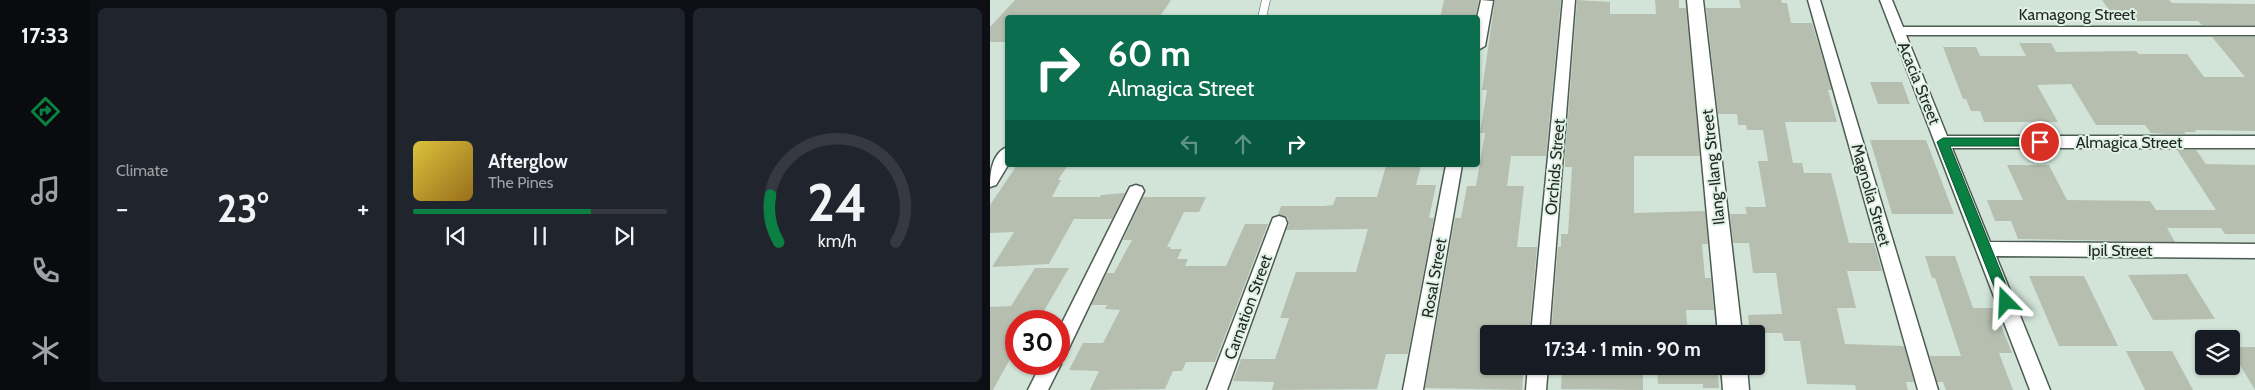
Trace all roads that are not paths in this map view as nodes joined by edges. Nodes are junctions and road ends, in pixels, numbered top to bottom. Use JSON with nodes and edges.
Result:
{"nodes":[{"id":1,"x":1266,"y":0,"type":"edge"},
{"id":2,"x":1569,"y":0,"type":"edge"},
{"id":3,"x":1695,"y":0,"type":"edge"},
{"id":4,"x":1814,"y":0,"type":"edge"},
{"id":5,"x":1886,"y":0,"type":"edge"},
{"id":6,"x":1487,"y":1,"type":"edge"},
{"id":7,"x":1263,"y":15,"type":"edge"},
{"id":8,"x":1899,"y":32,"type":"junction"},
{"id":9,"x":2255,"y":32,"type":"edge"},
{"id":10,"x":1480,"y":36,"type":"edge"},
{"id":11,"x":1943,"y":142,"type":"junction"},
{"id":12,"x":2255,"y":142,"type":"edge"},
{"id":13,"x":1005,"y":158,"type":"edge"},
{"id":14,"x":1454,"y":167,"type":"edge"},
{"id":15,"x":990,"y":181,"type":"edge"},
{"id":16,"x":1136,"y":191,"type":"dead end"},
{"id":17,"x":1279,"y":223,"type":"dead end"},
{"id":18,"x":1986,"y":249,"type":"junction"},
{"id":19,"x":2255,"y":251,"type":"edge"},
{"id":20,"x":1541,"y":325,"type":"edge"},
{"id":21,"x":1729,"y":325,"type":"edge"},
{"id":22,"x":1070,"y":326,"type":"edge"},
{"id":23,"x":1046,"y":375,"type":"edge"},
{"id":24,"x":1537,"y":375,"type":"edge"},
{"id":25,"x":1735,"y":375,"type":"edge"},
{"id":26,"x":1038,"y":390,"type":"edge"},
{"id":27,"x":1217,"y":390,"type":"edge"},
{"id":28,"x":1413,"y":390,"type":"edge"},
{"id":29,"x":1536,"y":390,"type":"edge"},
{"id":30,"x":1736,"y":390,"type":"edge"},
{"id":31,"x":1928,"y":390,"type":"edge"},
{"id":32,"x":2040,"y":390,"type":"edge"}],
"edges":[{"from":1,"to":7,"type":"lane"},
{"from":2,"to":20,"type":"street","name":"Orchids Street"},
{"from":3,"to":21,"type":"street","name":"Ilang-Ilang Street"},
{"from":4,"to":31,"type":"street","name":"Magnolia Street"},
{"from":5,"to":8,"type":"street","name":"Acacia Street"},
{"from":6,"to":10,"type":"street"},
{"from":8,"to":9,"type":"street","name":"Kamagong Street"},
{"from":8,"to":11,"type":"street","name":"Acacia Street"},
{"from":11,"to":12,"type":"street","name":"Almagica Street"},
{"from":11,"to":18,"type":"street","name":"Acacia Street"},
{"from":13,"to":15,"type":"street"},
{"from":14,"to":28,"type":"street","name":"Rosal Street"},
{"from":16,"to":22,"type":"street"},
{"from":17,"to":27,"type":"street","name":"Carnation Street"},
{"from":18,"to":19,"type":"street","name":"Ipil Street"},
{"from":18,"to":32,"type":"street","name":"Acacia Street"},
{"from":23,"to":26,"type":"street"},
{"from":24,"to":29,"type":"street"},
{"from":25,"to":30,"type":"street"}]}
